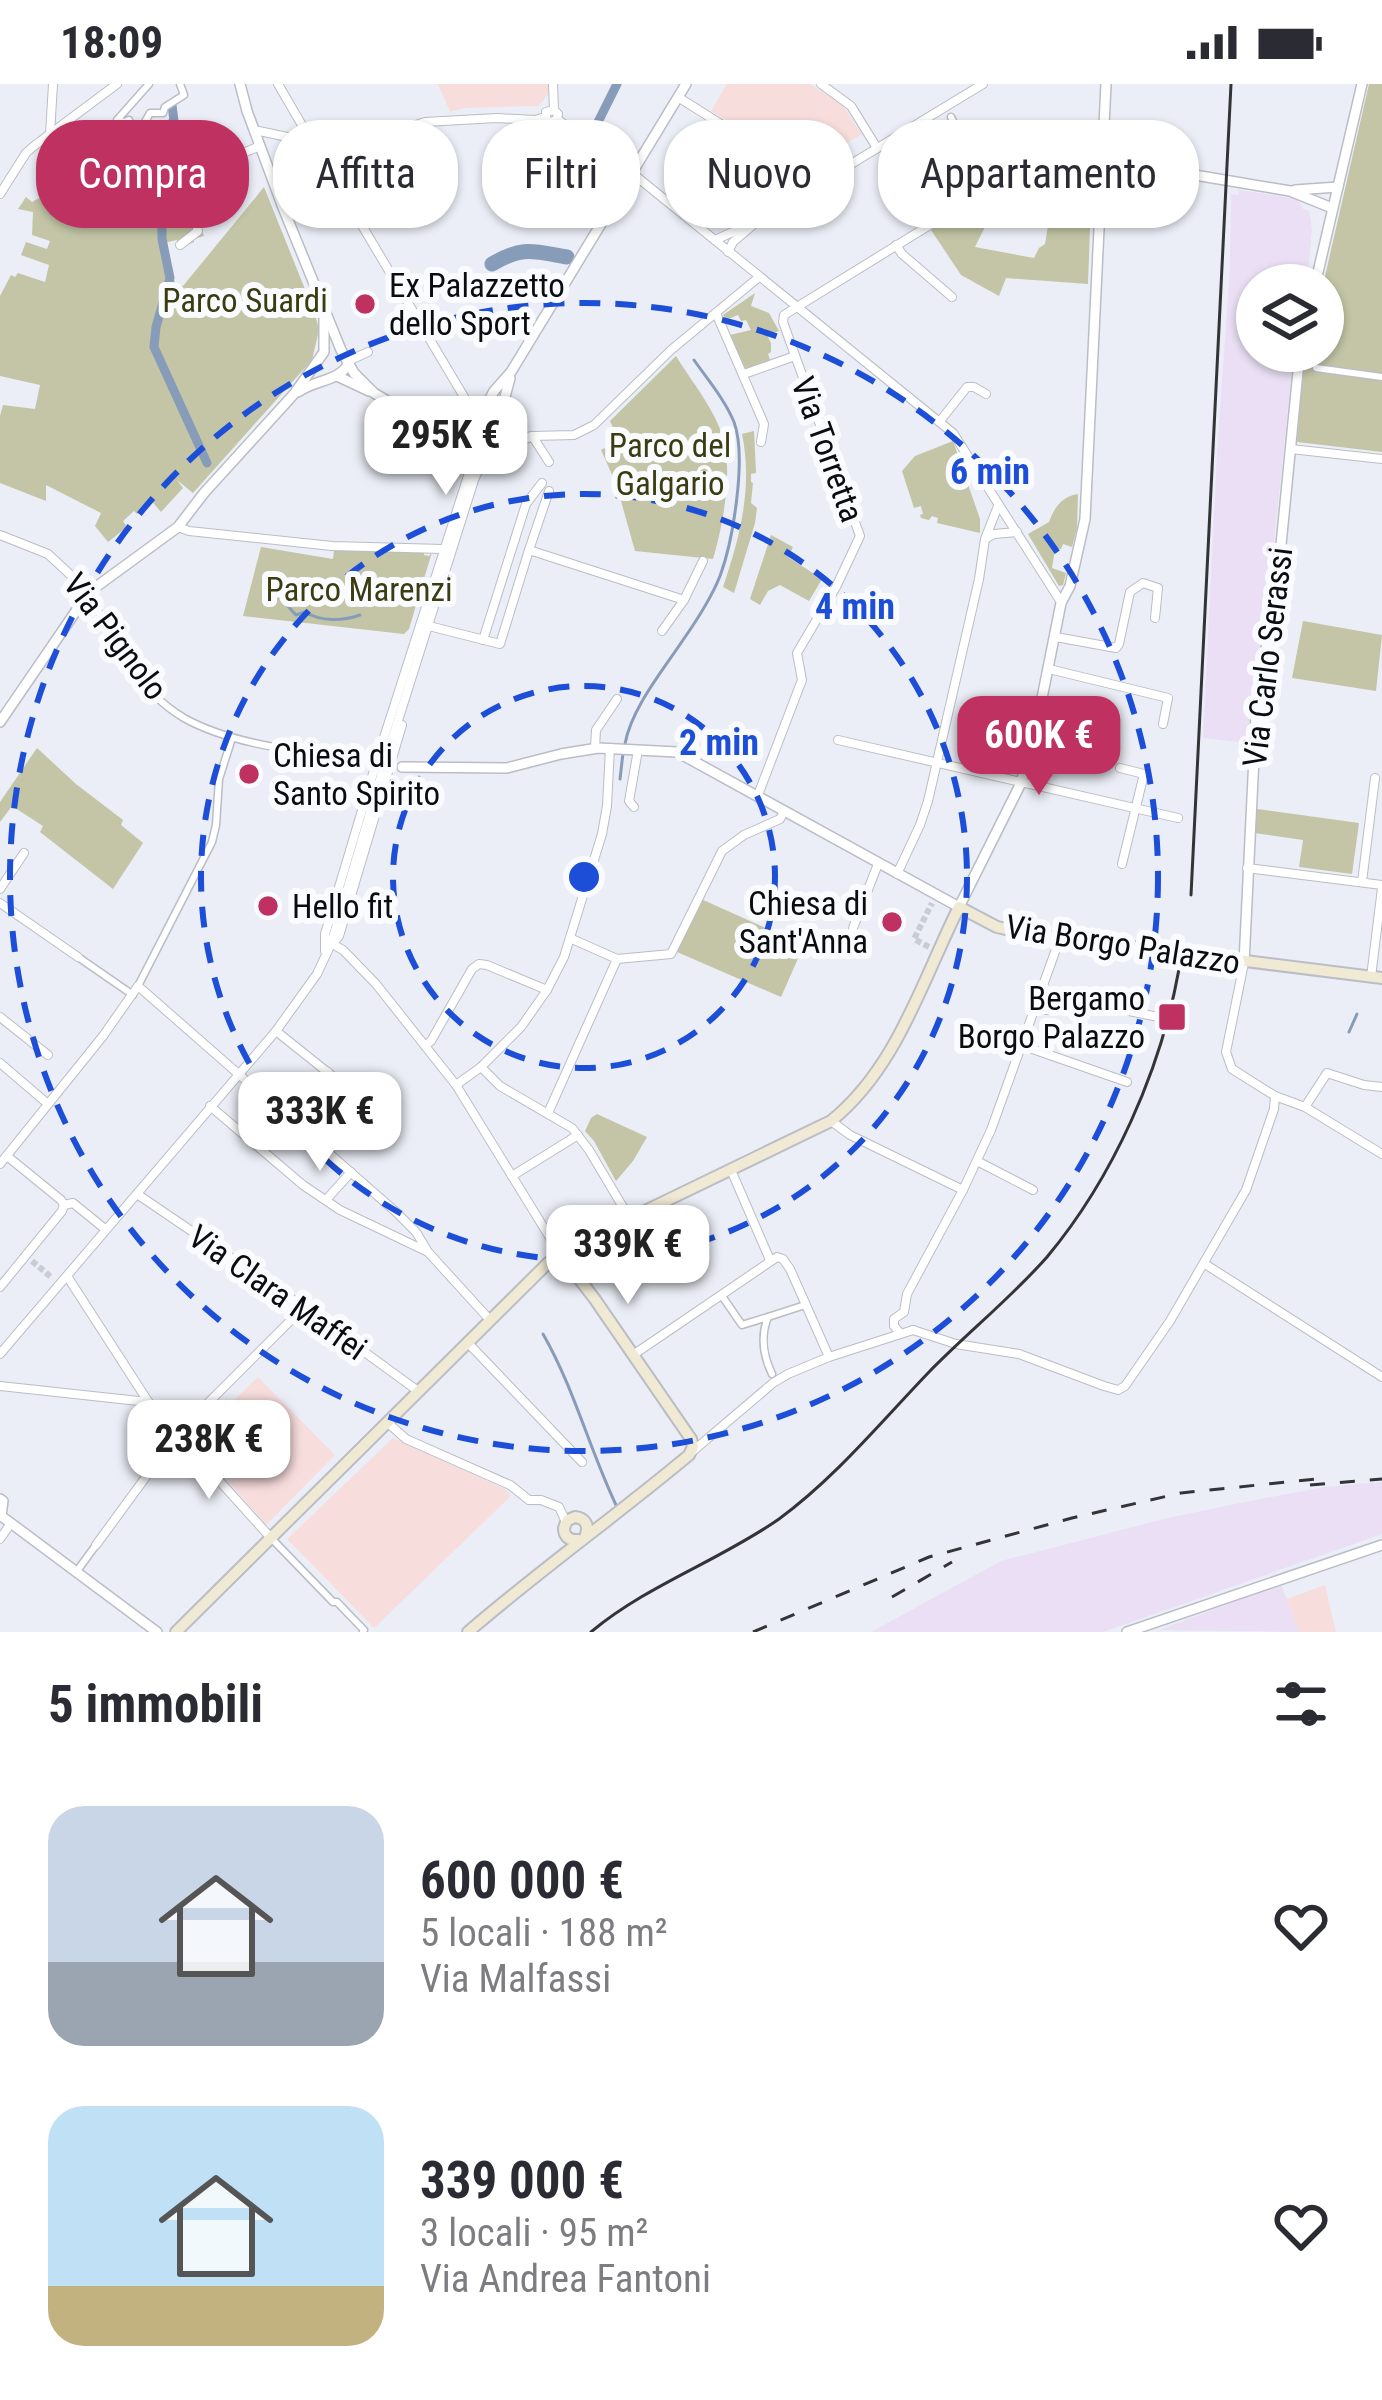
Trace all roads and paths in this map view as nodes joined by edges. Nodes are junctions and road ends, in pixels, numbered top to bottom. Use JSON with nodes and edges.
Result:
{"nodes":[{"id":1,"x":53,"y":84,"type":"edge"},
{"id":2,"x":117,"y":84,"type":"edge"},
{"id":3,"x":149,"y":84,"type":"edge"},
{"id":4,"x":180,"y":84,"type":"edge"},
{"id":5,"x":237,"y":84,"type":"edge"},
{"id":6,"x":278,"y":84,"type":"edge"},
{"id":7,"x":553,"y":84,"type":"edge"},
{"id":8,"x":686,"y":84,"type":"edge"},
{"id":9,"x":821,"y":84,"type":"edge"},
{"id":10,"x":983,"y":84,"type":"edge"},
{"id":11,"x":1106,"y":84,"type":"edge"},
{"id":12,"x":1362,"y":84,"type":"edge"},
{"id":13,"x":948,"y":86,"type":"edge"},
{"id":14,"x":678,"y":97,"type":"junction"},
{"id":15,"x":956,"y":98,"type":"junction"},
{"id":16,"x":555,"y":114,"type":"junction"},
{"id":17,"x":951,"y":117,"type":"dead end"},
{"id":18,"x":51,"y":120,"type":"edge"},
{"id":19,"x":69,"y":120,"type":"edge"},
{"id":20,"x":299,"y":120,"type":"edge"},
{"id":21,"x":563,"y":120,"type":"edge"},
{"id":22,"x":714,"y":120,"type":"edge"},
{"id":23,"x":952,"y":120,"type":"edge"},
{"id":24,"x":1105,"y":120,"type":"edge"},
{"id":25,"x":458,"y":121,"type":"edge"},
{"id":26,"x":254,"y":130,"type":"junction"},
{"id":27,"x":273,"y":134,"type":"edge"},
{"id":28,"x":36,"y":145,"type":"edge"},
{"id":29,"x":260,"y":146,"type":"junction"},
{"id":30,"x":877,"y":148,"type":"junction"},
{"id":31,"x":640,"y":159,"type":"edge"},
{"id":32,"x":854,"y":162,"type":"edge"},
{"id":33,"x":1199,"y":177,"type":"edge"},
{"id":34,"x":640,"y":179,"type":"edge"},
{"id":35,"x":1338,"y":187,"type":"junction"},
{"id":36,"x":1290,"y":191,"type":"junction"},
{"id":37,"x":0,"y":194,"type":"edge"},
{"id":38,"x":1332,"y":208,"type":"junction"},
{"id":39,"x":364,"y":228,"type":"edge"},
{"id":40,"x":598,"y":228,"type":"edge"},
{"id":41,"x":741,"y":228,"type":"edge"},
{"id":42,"x":750,"y":228,"type":"edge"},
{"id":43,"x":924,"y":228,"type":"edge"},
{"id":44,"x":1100,"y":228,"type":"edge"},
{"id":45,"x":715,"y":240,"type":"junction"},
{"id":46,"x":181,"y":245,"type":"dead end"},
{"id":47,"x":896,"y":245,"type":"junction"},
{"id":48,"x":728,"y":252,"type":"junction"},
{"id":49,"x":1320,"y":264,"type":"edge"},
{"id":50,"x":758,"y":277,"type":"junction"},
{"id":51,"x":952,"y":297,"type":"dead end"},
{"id":52,"x":799,"y":305,"type":"junction"},
{"id":53,"x":325,"y":310,"type":"junction"},
{"id":54,"x":716,"y":313,"type":"junction"},
{"id":55,"x":368,"y":352,"type":"dead end"},
{"id":56,"x":322,"y":356,"type":"junction"},
{"id":57,"x":795,"y":356,"type":"junction"},
{"id":58,"x":346,"y":358,"type":"junction"},
{"id":59,"x":1344,"y":371,"type":"edge"},
{"id":60,"x":511,"y":372,"type":"junction"},
{"id":61,"x":1298,"y":372,"type":"edge"},
{"id":62,"x":744,"y":374,"type":"junction"},
{"id":63,"x":334,"y":376,"type":"junction"},
{"id":64,"x":1382,"y":376,"type":"edge"},
{"id":65,"x":374,"y":393,"type":"junction"},
{"id":66,"x":294,"y":394,"type":"junction"},
{"id":67,"x":986,"y":394,"type":"dead end"},
{"id":68,"x":940,"y":421,"type":"junction"},
{"id":69,"x":485,"y":430,"type":"junction"},
{"id":70,"x":532,"y":436,"type":"junction"},
{"id":71,"x":761,"y":442,"type":"dead end"},
{"id":72,"x":1291,"y":449,"type":"junction"},
{"id":73,"x":1382,"y":459,"type":"edge"},
{"id":74,"x":482,"y":460,"type":"junction"},
{"id":75,"x":549,"y":462,"type":"dead end"},
{"id":76,"x":998,"y":505,"type":"junction"},
{"id":77,"x":178,"y":527,"type":"junction"},
{"id":78,"x":1017,"y":532,"type":"junction"},
{"id":79,"x":0,"y":535,"type":"edge"},
{"id":80,"x":986,"y":539,"type":"junction"},
{"id":81,"x":443,"y":549,"type":"junction"},
{"id":82,"x":529,"y":550,"type":"junction"},
{"id":83,"x":703,"y":561,"type":"dead end"},
{"id":84,"x":89,"y":592,"type":"junction"},
{"id":85,"x":684,"y":600,"type":"junction"},
{"id":86,"x":1061,"y":603,"type":"junction"},
{"id":87,"x":1155,"y":618,"type":"dead end"},
{"id":88,"x":431,"y":627,"type":"junction"},
{"id":89,"x":662,"y":632,"type":"dead end"},
{"id":90,"x":1056,"y":637,"type":"junction"},
{"id":91,"x":483,"y":640,"type":"junction"},
{"id":92,"x":1049,"y":669,"type":"junction"},
{"id":93,"x":616,"y":699,"type":"dead end"},
{"id":94,"x":0,"y":722,"type":"edge"},
{"id":95,"x":1163,"y":724,"type":"dead end"},
{"id":96,"x":232,"y":738,"type":"junction"},
{"id":97,"x":838,"y":740,"type":"dead end"},
{"id":98,"x":388,"y":748,"type":"junction"},
{"id":99,"x":595,"y":748,"type":"junction"},
{"id":100,"x":612,"y":748,"type":"junction"},
{"id":101,"x":636,"y":750,"type":"junction"},
{"id":102,"x":938,"y":761,"type":"junction"},
{"id":103,"x":402,"y":767,"type":"joint"},
{"id":104,"x":1120,"y":768,"type":"dead end"},
{"id":105,"x":381,"y":769,"type":"junction"},
{"id":106,"x":1375,"y":778,"type":"dead end"},
{"id":107,"x":1021,"y":783,"type":"junction"},
{"id":108,"x":758,"y":795,"type":"junction"},
{"id":109,"x":634,"y":807,"type":"dead end"},
{"id":110,"x":1135,"y":809,"type":"junction"},
{"id":111,"x":784,"y":812,"type":"junction"},
{"id":112,"x":1178,"y":818,"type":"dead end"},
{"id":113,"x":24,"y":853,"type":"dead end"},
{"id":114,"x":878,"y":864,"type":"junction"},
{"id":115,"x":1123,"y":864,"type":"dead end"},
{"id":116,"x":1247,"y":868,"type":"junction"},
{"id":117,"x":897,"y":874,"type":"junction"},
{"id":118,"x":1362,"y":882,"type":"junction"},
{"id":119,"x":1382,"y":886,"type":"edge"},
{"id":120,"x":0,"y":889,"type":"edge"},
{"id":121,"x":0,"y":903,"type":"edge"},
{"id":122,"x":959,"y":907,"type":"junction"},
{"id":123,"x":853,"y":928,"type":"dead end"},
{"id":124,"x":1060,"y":938,"type":"junction"},
{"id":125,"x":328,"y":939,"type":"junction"},
{"id":126,"x":572,"y":939,"type":"junction"},
{"id":127,"x":78,"y":957,"type":"joint"},
{"id":128,"x":617,"y":959,"type":"junction"},
{"id":129,"x":1244,"y":963,"type":"junction"},
{"id":130,"x":1377,"y":977,"type":"edge"},
{"id":131,"x":547,"y":990,"type":"junction"},
{"id":132,"x":136,"y":991,"type":"junction"},
{"id":133,"x":1034,"y":1010,"type":"junction"},
{"id":134,"x":0,"y":1017,"type":"edge"},
{"id":135,"x":1162,"y":1018,"type":"dead end"},
{"id":136,"x":276,"y":1031,"type":"junction"},
{"id":137,"x":1021,"y":1045,"type":"junction"},
{"id":138,"x":425,"y":1046,"type":"junction"},
{"id":139,"x":48,"y":1055,"type":"dead end"},
{"id":140,"x":0,"y":1063,"type":"edge"},
{"id":141,"x":481,"y":1067,"type":"junction"},
{"id":142,"x":328,"y":1072,"type":"junction"},
{"id":143,"x":239,"y":1074,"type":"junction"},
{"id":144,"x":1127,"y":1082,"type":"dead end"},
{"id":145,"x":456,"y":1085,"type":"junction"},
{"id":146,"x":1382,"y":1087,"type":"edge"},
{"id":147,"x":356,"y":1095,"type":"dead end"},
{"id":148,"x":1275,"y":1096,"type":"junction"},
{"id":149,"x":48,"y":1104,"type":"junction"},
{"id":150,"x":210,"y":1106,"type":"junction"},
{"id":151,"x":1305,"y":1107,"type":"junction"},
{"id":152,"x":548,"y":1113,"type":"junction"},
{"id":153,"x":290,"y":1119,"type":"junction"},
{"id":154,"x":831,"y":1121,"type":"junction"},
{"id":155,"x":578,"y":1135,"type":"junction"},
{"id":156,"x":1382,"y":1154,"type":"edge"},
{"id":157,"x":3,"y":1160,"type":"edge"},
{"id":158,"x":977,"y":1161,"type":"junction"},
{"id":159,"x":731,"y":1170,"type":"junction"},
{"id":160,"x":351,"y":1172,"type":"junction"},
{"id":161,"x":512,"y":1176,"type":"junction"},
{"id":162,"x":963,"y":1190,"type":"junction"},
{"id":163,"x":1033,"y":1190,"type":"dead end"},
{"id":164,"x":137,"y":1194,"type":"junction"},
{"id":165,"x":326,"y":1201,"type":"junction"},
{"id":166,"x":64,"y":1205,"type":"junction"},
{"id":167,"x":630,"y":1219,"type":"junction"},
{"id":168,"x":105,"y":1229,"type":"junction"},
{"id":169,"x":581,"y":1242,"type":"junction"},
{"id":170,"x":428,"y":1252,"type":"junction"},
{"id":171,"x":560,"y":1254,"type":"junction"},
{"id":172,"x":770,"y":1260,"type":"junction"},
{"id":173,"x":1204,"y":1264,"type":"junction"},
{"id":174,"x":67,"y":1276,"type":"junction"},
{"id":175,"x":51,"y":1277,"type":"tunnel mouth"},
{"id":176,"x":60,"y":1285,"type":"junction"},
{"id":177,"x":0,"y":1287,"type":"edge"},
{"id":178,"x":586,"y":1287,"type":"junction"},
{"id":179,"x":721,"y":1294,"type":"junction"},
{"id":180,"x":806,"y":1305,"type":"junction"},
{"id":181,"x":303,"y":1309,"type":"junction"},
{"id":182,"x":768,"y":1317,"type":"junction"},
{"id":183,"x":911,"y":1318,"type":"junction"},
{"id":184,"x":490,"y":1320,"type":"junction"},
{"id":185,"x":897,"y":1331,"type":"junction"},
{"id":186,"x":468,"y":1343,"type":"junction"},
{"id":187,"x":0,"y":1354,"type":"edge"},
{"id":188,"x":632,"y":1355,"type":"junction"},
{"id":189,"x":829,"y":1357,"type":"junction"},
{"id":190,"x":772,"y":1374,"type":"dead end"},
{"id":191,"x":1382,"y":1377,"type":"edge"},
{"id":192,"x":0,"y":1386,"type":"edge"},
{"id":193,"x":418,"y":1391,"type":"junction"},
{"id":194,"x":149,"y":1402,"type":"junction"},
{"id":195,"x":387,"y":1422,"type":"junction"},
{"id":196,"x":178,"y":1433,"type":"junction"},
{"id":197,"x":696,"y":1444,"type":"junction"},
{"id":198,"x":582,"y":1462,"type":"dead end"},
{"id":199,"x":0,"y":1499,"type":"edge"},
{"id":200,"x":4,"y":1518,"type":"edge"},
{"id":201,"x":566,"y":1522,"type":"junction"},
{"id":202,"x":582,"y":1537,"type":"junction"},
{"id":203,"x":271,"y":1538,"type":"junction"},
{"id":204,"x":0,"y":1539,"type":"edge"},
{"id":205,"x":96,"y":1545,"type":"joint"},
{"id":206,"x":1382,"y":1545,"type":"edge"},
{"id":207,"x":76,"y":1571,"type":"junction"},
{"id":208,"x":158,"y":1632,"type":"edge"},
{"id":209,"x":176,"y":1632,"type":"edge"},
{"id":210,"x":363,"y":1632,"type":"edge"},
{"id":211,"x":468,"y":1632,"type":"edge"},
{"id":212,"x":1127,"y":1632,"type":"edge"}],
"edges":[{"from":1,"to":18,"type":"street"},
{"from":2,"to":19,"type":"street"},
{"from":3,"to":4,"type":"street"},
{"from":5,"to":26,"type":"street"},
{"from":6,"to":20,"type":"street"},
{"from":7,"to":16,"type":"street"},
{"from":8,"to":14,"type":"street"},
{"from":9,"to":30,"type":"street"},
{"from":10,"to":15,"type":"street"},
{"from":11,"to":24,"type":"street"},
{"from":12,"to":35,"type":"street"},
{"from":13,"to":15,"type":"street"},
{"from":14,"to":22,"type":"street"},
{"from":14,"to":31,"type":"street"},
{"from":15,"to":30,"type":"street"},
{"from":16,"to":21,"type":"street"},
{"from":16,"to":25,"type":"street"},
{"from":17,"to":23,"type":"street"},
{"from":26,"to":27,"type":"street"},
{"from":26,"to":29,"type":"street"},
{"from":28,"to":37,"type":"street"},
{"from":29,"to":46,"type":"street"},
{"from":29,"to":53,"type":"street"},
{"from":30,"to":32,"type":"street"},
{"from":33,"to":36,"type":"street"},
{"from":34,"to":45,"type":"street"},
{"from":35,"to":36,"type":"street"},
{"from":35,"to":38,"type":"street"},
{"from":36,"to":38,"type":"street"},
{"from":38,"to":49,"type":"street"},
{"from":39,"to":69,"type":"street"},
{"from":40,"to":60,"type":"street"},
{"from":41,"to":45,"type":"street"},
{"from":42,"to":48,"type":"street"},
{"from":43,"to":47,"type":"street"},
{"from":44,"to":86,"type":"street"},
{"from":45,"to":48,"type":"street"},
{"from":47,"to":51,"type":"street"},
{"from":47,"to":52,"type":"street"},
{"from":48,"to":50,"type":"street"},
{"from":50,"to":52,"type":"street"},
{"from":50,"to":54,"type":"street"},
{"from":52,"to":57,"type":"street","name":"Via Torretta"},
{"from":52,"to":68,"type":"street"},
{"from":53,"to":56,"type":"street"},
{"from":53,"to":58,"type":"street"},
{"from":54,"to":62,"type":"street"},
{"from":54,"to":70,"type":"street"},
{"from":55,"to":58,"type":"street"},
{"from":56,"to":58,"type":"street"},
{"from":56,"to":63,"type":"street"},
{"from":56,"to":66,"type":"street"},
{"from":57,"to":62,"type":"street"},
{"from":57,"to":108,"type":"street","name":"Via Torretta"},
{"from":58,"to":63,"type":"street"},
{"from":58,"to":65,"type":"street"},
{"from":59,"to":64,"type":"street"},
{"from":60,"to":69,"type":"street"},
{"from":60,"to":69,"type":"street"},
{"from":61,"to":72,"type":"street","name":"Via Carlo Serassi"},
{"from":62,"to":71,"type":"street"},
{"from":63,"to":65,"type":"street"},
{"from":63,"to":66,"type":"street"},
{"from":65,"to":69,"type":"street"},
{"from":66,"to":77,"type":"street"},
{"from":67,"to":68,"type":"street"},
{"from":68,"to":76,"type":"street"},
{"from":69,"to":70,"type":"street"},
{"from":69,"to":74,"type":"street"},
{"from":70,"to":75,"type":"street"},
{"from":72,"to":73,"type":"street"},
{"from":72,"to":116,"type":"street","name":"Via Carlo Serassi"},
{"from":74,"to":81,"type":"street"},
{"from":74,"to":88,"type":"street"},
{"from":76,"to":78,"type":"street"},
{"from":76,"to":80,"type":"street"},
{"from":77,"to":81,"type":"street"},
{"from":77,"to":84,"type":"street"},
{"from":78,"to":80,"type":"street"},
{"from":78,"to":86,"type":"street"},
{"from":79,"to":84,"type":"street","name":"Via Pignolo"},
{"from":80,"to":102,"type":"street"},
{"from":81,"to":98,"type":"street"},
{"from":82,"to":85,"type":"street"},
{"from":82,"to":91,"type":"street"},
{"from":82,"to":91,"type":"street"},
{"from":83,"to":85,"type":"street"},
{"from":84,"to":94,"type":"street"},
{"from":84,"to":96,"type":"street","name":"Via Pignolo"},
{"from":85,"to":89,"type":"street"},
{"from":86,"to":90,"type":"street"},
{"from":87,"to":90,"type":"street"},
{"from":88,"to":91,"type":"street"},
{"from":88,"to":98,"type":"street"},
{"from":90,"to":92,"type":"street"},
{"from":92,"to":95,"type":"street"},
{"from":92,"to":107,"type":"street"},
{"from":93,"to":99,"type":"street"},
{"from":96,"to":105,"type":"street","name":"Via Pignolo"},
{"from":96,"to":132,"type":"street"},
{"from":97,"to":102,"type":"street"},
{"from":98,"to":105,"type":"street"},
{"from":99,"to":100,"type":"street","name":"Via Borgo Palazzo"},
{"from":99,"to":103,"type":"street","name":"Via Borgo Palazzo"},
{"from":100,"to":101,"type":"street","name":"Via Borgo Palazzo"},
{"from":100,"to":126,"type":"street"},
{"from":101,"to":108,"type":"street","name":"Via Borgo Palazzo"},
{"from":101,"to":109,"type":"street"},
{"from":102,"to":107,"type":"street"},
{"from":102,"to":117,"type":"street"},
{"from":103,"to":105,"type":"street"},
{"from":104,"to":110,"type":"street"},
{"from":105,"to":125,"type":"street"},
{"from":105,"to":125,"type":"street"},
{"from":106,"to":118,"type":"street"},
{"from":107,"to":110,"type":"street"},
{"from":107,"to":122,"type":"street"},
{"from":108,"to":111,"type":"street","name":"Via Borgo Palazzo"},
{"from":110,"to":112,"type":"street"},
{"from":110,"to":115,"type":"street"},
{"from":111,"to":114,"type":"street","name":"Via Borgo Palazzo"},
{"from":111,"to":128,"type":"street"},
{"from":113,"to":120,"type":"street"},
{"from":114,"to":117,"type":"street","name":"Via Borgo Palazzo"},
{"from":114,"to":123,"type":"street"},
{"from":116,"to":118,"type":"street"},
{"from":116,"to":129,"type":"street","name":"Via Carlo Serassi"},
{"from":117,"to":122,"type":"street","name":"Via Borgo Palazzo"},
{"from":118,"to":119,"type":"street"},
{"from":119,"to":130,"type":"street"},
{"from":121,"to":127,"type":"street"},
{"from":122,"to":124,"type":"main road","name":"Via Borgo Palazzo"},
{"from":122,"to":154,"type":"main road"},
{"from":124,"to":129,"type":"main road","name":"Via Borgo Palazzo"},
{"from":124,"to":133,"type":"street"},
{"from":125,"to":136,"type":"street"},
{"from":125,"to":138,"type":"street"},
{"from":126,"to":128,"type":"street"},
{"from":126,"to":131,"type":"street"},
{"from":127,"to":132,"type":"street"},
{"from":128,"to":152,"type":"street"},
{"from":129,"to":130,"type":"main road","name":"Via Borgo Palazzo"},
{"from":129,"to":148,"type":"street"},
{"from":131,"to":138,"type":"street"},
{"from":131,"to":141,"type":"street"},
{"from":132,"to":143,"type":"street"},
{"from":132,"to":149,"type":"street"},
{"from":133,"to":135,"type":"street"},
{"from":133,"to":137,"type":"street"},
{"from":134,"to":139,"type":"street"},
{"from":136,"to":142,"type":"street"},
{"from":136,"to":143,"type":"street"},
{"from":137,"to":144,"type":"street"},
{"from":137,"to":158,"type":"street"},
{"from":138,"to":145,"type":"street"},
{"from":140,"to":149,"type":"street"},
{"from":141,"to":145,"type":"street"},
{"from":141,"to":152,"type":"street"},
{"from":142,"to":147,"type":"street"},
{"from":142,"to":153,"type":"street"},
{"from":143,"to":150,"type":"street"},
{"from":143,"to":153,"type":"street"},
{"from":145,"to":161,"type":"street"},
{"from":146,"to":151,"type":"street"},
{"from":148,"to":151,"type":"street"},
{"from":148,"to":173,"type":"street"},
{"from":149,"to":157,"type":"street"},
{"from":150,"to":164,"type":"street"},
{"from":150,"to":165,"type":"street"},
{"from":151,"to":156,"type":"street"},
{"from":152,"to":155,"type":"street"},
{"from":153,"to":160,"type":"street"},
{"from":154,"to":159,"type":"main road"},
{"from":154,"to":162,"type":"street"},
{"from":155,"to":161,"type":"street"},
{"from":155,"to":167,"type":"street"},
{"from":157,"to":166,"type":"street"},
{"from":158,"to":162,"type":"street"},
{"from":158,"to":163,"type":"street"},
{"from":159,"to":167,"type":"main road"},
{"from":159,"to":172,"type":"street"},
{"from":160,"to":165,"type":"street"},
{"from":160,"to":170,"type":"street"},
{"from":161,"to":171,"type":"street"},
{"from":162,"to":183,"type":"street"},
{"from":164,"to":168,"type":"street"},
{"from":164,"to":181,"type":"street","name":"Via Clara Maffei"},
{"from":165,"to":170,"type":"street"},
{"from":166,"to":168,"type":"street"},
{"from":166,"to":177,"type":"street"},
{"from":167,"to":169,"type":"main road"},
{"from":168,"to":174,"type":"street"},
{"from":169,"to":171,"type":"main road"},
{"from":169,"to":178,"type":"main road"},
{"from":170,"to":184,"type":"street"},
{"from":171,"to":178,"type":"main road"},
{"from":171,"to":184,"type":"main road"},
{"from":172,"to":179,"type":"street"},
{"from":172,"to":180,"type":"street"},
{"from":173,"to":183,"type":"street"},
{"from":173,"to":191,"type":"street"},
{"from":174,"to":176,"type":"street"},
{"from":174,"to":194,"type":"street"},
{"from":175,"to":176,"type":"street"},
{"from":176,"to":187,"type":"street"},
{"from":178,"to":188,"type":"main road"},
{"from":179,"to":182,"type":"street"},
{"from":179,"to":188,"type":"street"},
{"from":180,"to":182,"type":"street"},
{"from":180,"to":189,"type":"street"},
{"from":181,"to":193,"type":"street","name":"Via Clara Maffei"},
{"from":181,"to":196,"type":"street"},
{"from":182,"to":190,"type":"street"},
{"from":183,"to":185,"type":"street"},
{"from":183,"to":185,"type":"street"},
{"from":184,"to":186,"type":"main road"},
{"from":185,"to":189,"type":"street"},
{"from":186,"to":193,"type":"main road"},
{"from":186,"to":198,"type":"street"},
{"from":188,"to":197,"type":"main road"},
{"from":189,"to":197,"type":"street"},
{"from":192,"to":194,"type":"street"},
{"from":193,"to":195,"type":"main road"},
{"from":194,"to":196,"type":"street"},
{"from":195,"to":201,"type":"street"},
{"from":195,"to":203,"type":"main road"},
{"from":196,"to":203,"type":"street"},
{"from":196,"to":205,"type":"street"},
{"from":197,"to":202,"type":"main road"},
{"from":199,"to":200,"type":"street"},
{"from":200,"to":204,"type":"street"},
{"from":200,"to":207,"type":"street"},
{"from":201,"to":202,"type":"main road"},
{"from":201,"to":202,"type":"main road"},
{"from":202,"to":211,"type":"main road"},
{"from":203,"to":209,"type":"main road"},
{"from":203,"to":210,"type":"street"},
{"from":205,"to":207,"type":"street"},
{"from":206,"to":212,"type":"street"},
{"from":207,"to":208,"type":"street"}]}
